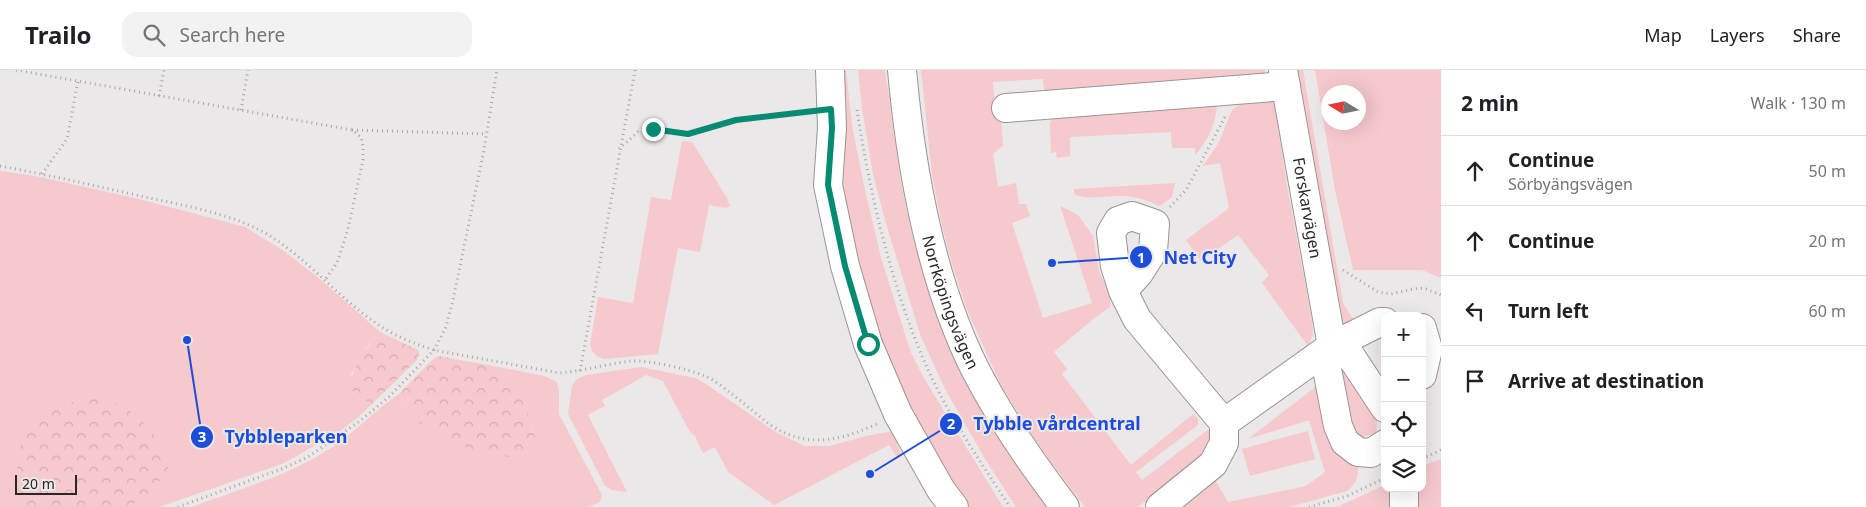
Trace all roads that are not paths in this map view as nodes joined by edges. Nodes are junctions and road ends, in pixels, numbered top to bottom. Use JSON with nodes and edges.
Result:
{"nodes":[{"id":1,"x":830,"y":70,"type":"edge"},
{"id":2,"x":902,"y":70,"type":"edge"},
{"id":3,"x":1284,"y":78,"type":"edge"},
{"id":4,"x":1006,"y":108,"type":"dead end"},
{"id":5,"x":1123,"y":291,"type":"junction"},
{"id":6,"x":1381,"y":322,"type":"edge"},
{"id":7,"x":1426,"y":342,"type":"edge"},
{"id":8,"x":1332,"y":346,"type":"junction"},
{"id":9,"x":1426,"y":357,"type":"edge"},
{"id":10,"x":1381,"y":402,"type":"edge"},
{"id":11,"x":1224,"y":423,"type":"junction"},
{"id":12,"x":1381,"y":447,"type":"edge"},
{"id":13,"x":1404,"y":492,"type":"edge"},
{"id":14,"x":954,"y":507,"type":"edge"},
{"id":15,"x":1065,"y":507,"type":"edge"},
{"id":16,"x":1160,"y":507,"type":"edge"},
{"id":17,"x":1404,"y":507,"type":"edge"}],
"edges":[{"from":1,"to":14,"type":"street"},
{"from":2,"to":15,"type":"street","name":"Norrköpingsvägen"},
{"from":3,"to":4,"type":"street"},
{"from":3,"to":8,"type":"street","name":"Forskarvägen"},
{"from":5,"to":5,"type":"street"},
{"from":5,"to":11,"type":"street"},
{"from":6,"to":8,"type":"street"},
{"from":7,"to":9,"type":"street"},
{"from":8,"to":10,"type":"street"},
{"from":8,"to":11,"type":"street"},
{"from":8,"to":12,"type":"street","name":"Forskarvägen"},
{"from":11,"to":16,"type":"street"},
{"from":13,"to":17,"type":"street"}]}
